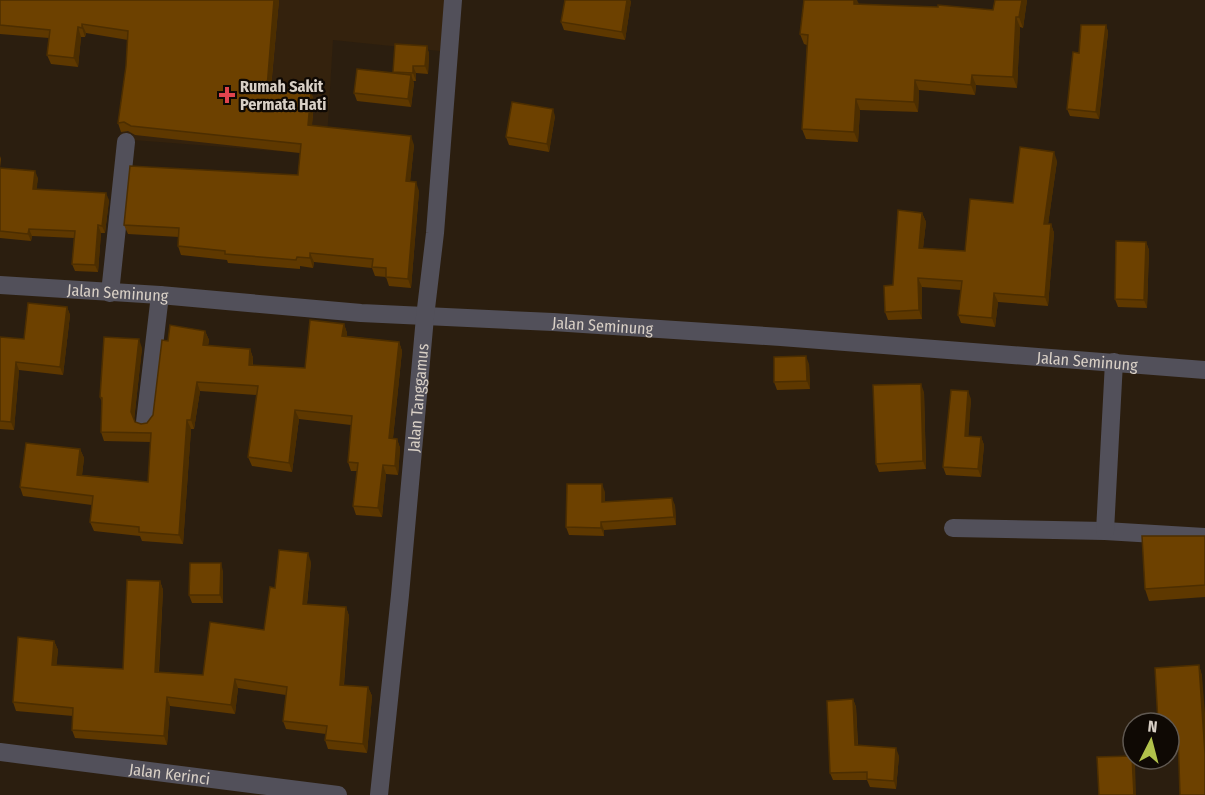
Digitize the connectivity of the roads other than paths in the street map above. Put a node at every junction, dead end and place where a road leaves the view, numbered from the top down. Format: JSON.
{"nodes":[{"id":1,"x":453,"y":0,"type":"edge"},
{"id":2,"x":126,"y":142,"type":"dead end"},
{"id":3,"x":0,"y":285,"type":"edge"},
{"id":4,"x":110,"y":293,"type":"junction"},
{"id":5,"x":160,"y":295,"type":"junction"},
{"id":6,"x":424,"y":317,"type":"junction"},
{"id":7,"x":1114,"y":362,"type":"junction"},
{"id":8,"x":1205,"y":370,"type":"edge"},
{"id":9,"x":145,"y":422,"type":"edge"},
{"id":10,"x":953,"y":528,"type":"dead end"},
{"id":11,"x":1105,"y":531,"type":"junction"},
{"id":12,"x":1205,"y":537,"type":"edge"},
{"id":13,"x":0,"y":752,"type":"edge"},
{"id":14,"x":299,"y":792,"type":"edge"},
{"id":15,"x":338,"y":795,"type":"edge"},
{"id":16,"x":379,"y":795,"type":"edge"}],
"edges":[{"from":1,"to":6,"type":"street","name":"Jalan Tanggamus"},
{"from":2,"to":4,"type":"street"},
{"from":3,"to":4,"type":"street","name":"Jalan Seminung"},
{"from":4,"to":5,"type":"street","name":"Jalan Seminung"},
{"from":5,"to":6,"type":"street","name":"Jalan Seminung"},
{"from":5,"to":9,"type":"street"},
{"from":6,"to":7,"type":"street","name":"Jalan Seminung"},
{"from":6,"to":16,"type":"street","name":"Jalan Tanggamus"},
{"from":7,"to":8,"type":"street","name":"Jalan Seminung"},
{"from":7,"to":11,"type":"street"},
{"from":10,"to":11,"type":"street"},
{"from":11,"to":12,"type":"street"},
{"from":13,"to":14,"type":"street","name":"Jalan Kerinci"},
{"from":14,"to":15,"type":"street","name":"Jalan Kerinci"}]}
